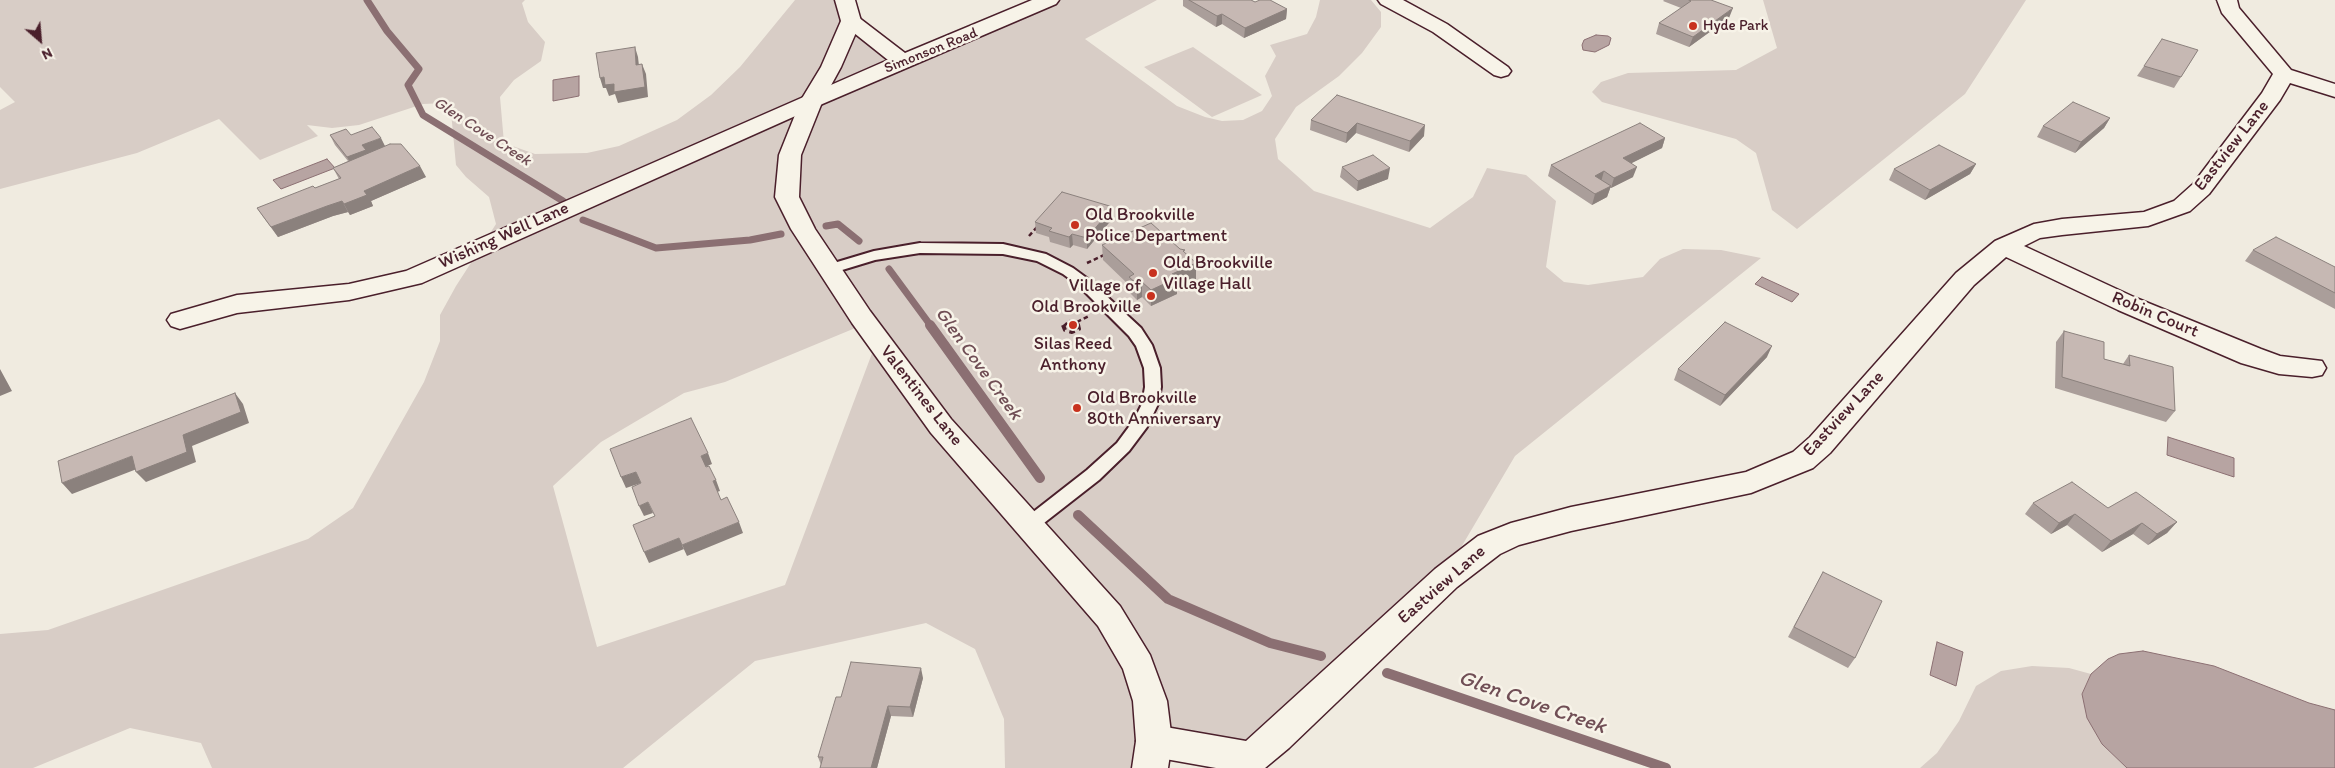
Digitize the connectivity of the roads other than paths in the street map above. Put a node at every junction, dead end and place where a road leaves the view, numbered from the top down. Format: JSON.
{"nodes":[{"id":1,"x":1049,"y":0,"type":"edge"},
{"id":2,"x":1388,"y":0,"type":"edge"},
{"id":3,"x":2227,"y":0,"type":"edge"},
{"id":4,"x":848,"y":11,"type":"edge"},
{"id":5,"x":903,"y":62,"type":"junction"},
{"id":6,"x":1501,"y":71,"type":"dead end"},
{"id":7,"x":2284,"y":74,"type":"junction"},
{"id":8,"x":2335,"y":91,"type":"edge"},
{"id":9,"x":812,"y":100,"type":"junction"},
{"id":10,"x":2004,"y":246,"type":"junction"},
{"id":11,"x":829,"y":269,"type":"junction"},
{"id":12,"x":180,"y":320,"type":"dead end"},
{"id":13,"x":2312,"y":368,"type":"dead end"},
{"id":14,"x":1029,"y":525,"type":"junction"},
{"id":15,"x":1152,"y":754,"type":"edge"},
{"id":16,"x":1244,"y":763,"type":"edge"}],
"edges":[{"from":1,"to":5,"type":"street","name":"Simonson Road"},
{"from":2,"to":6,"type":"street"},
{"from":3,"to":7,"type":"street"},
{"from":4,"to":5,"type":"street"},
{"from":4,"to":9,"type":"street","name":"Valentines Lane"},
{"from":5,"to":9,"type":"street","name":"Simonson Road"},
{"from":7,"to":8,"type":"street"},
{"from":7,"to":10,"type":"street","name":"Eastview Lane"},
{"from":9,"to":11,"type":"street","name":"Valentines Lane"},
{"from":9,"to":12,"type":"street","name":"Wishing Well Lane"},
{"from":10,"to":13,"type":"street","name":"Robin Court"},
{"from":10,"to":16,"type":"street","name":"Eastview Lane"},
{"from":11,"to":14,"type":"street","name":"Valentines Lane"},
{"from":11,"to":14,"type":"lane"},
{"from":14,"to":15,"type":"street","name":"Valentines Lane"},
{"from":15,"to":16,"type":"street","name":"Eastview Lane"}]}
